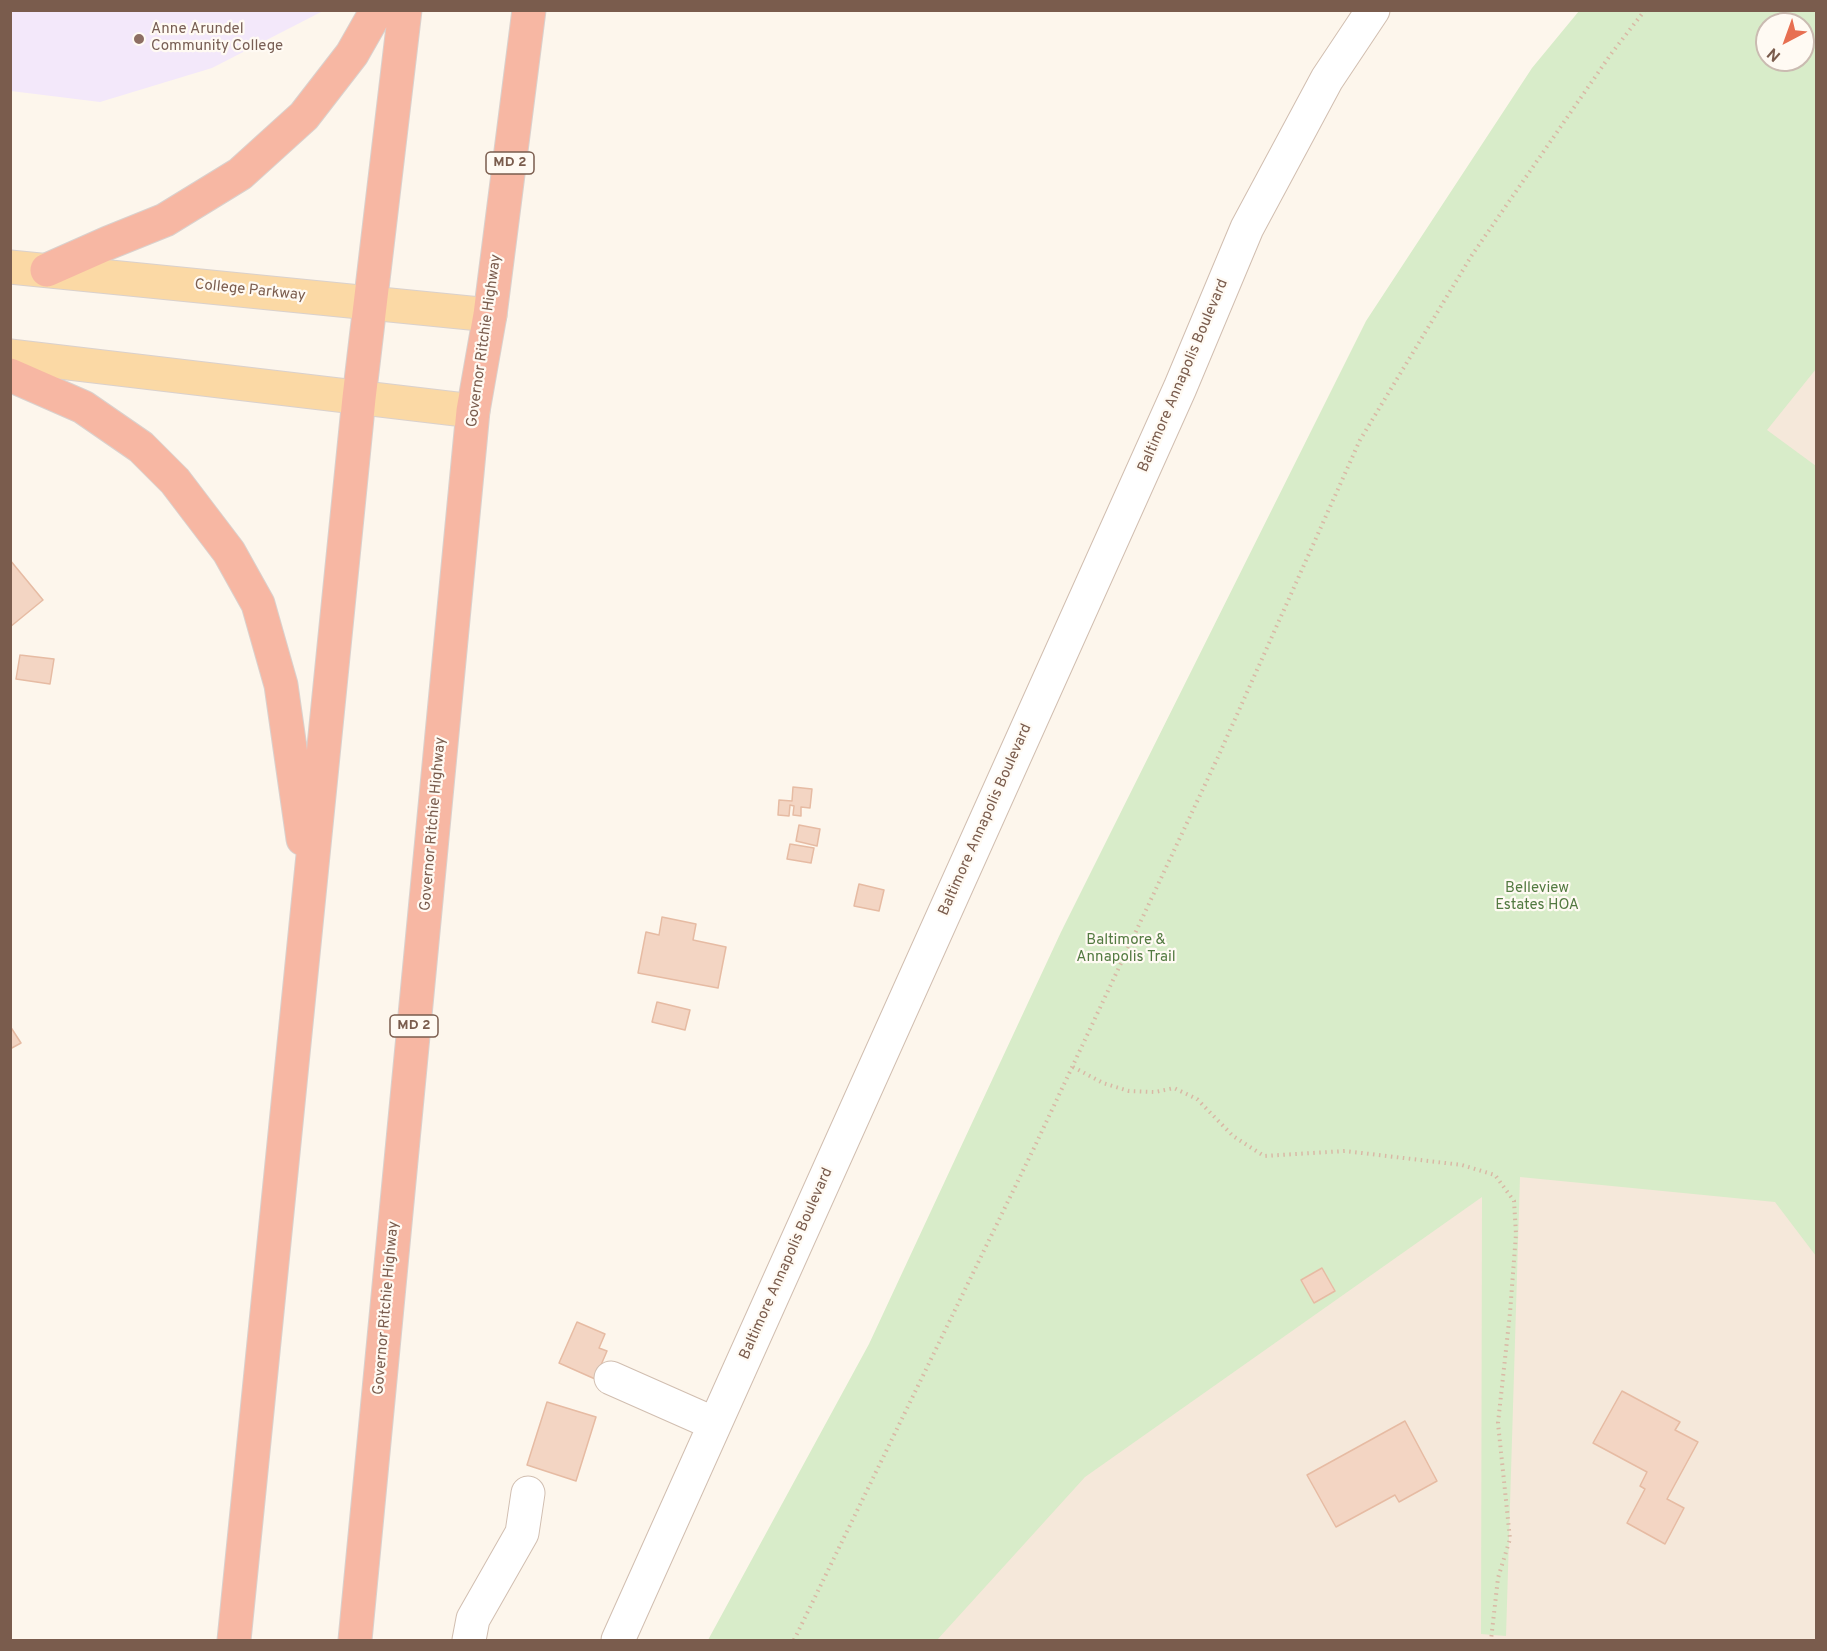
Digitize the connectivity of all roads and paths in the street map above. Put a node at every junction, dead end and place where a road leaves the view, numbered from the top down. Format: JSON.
{"nodes":[{"id":1,"x":376,"y":10,"type":"edge"},
{"id":2,"x":405,"y":10,"type":"edge"},
{"id":3,"x":529,"y":10,"type":"edge"},
{"id":4,"x":1373,"y":10,"type":"edge"},
{"id":5,"x":1645,"y":10,"type":"edge"},
{"id":6,"x":10,"y":267,"type":"edge"},
{"id":7,"x":47,"y":270,"type":"junction"},
{"id":8,"x":369,"y":304,"type":"junction"},
{"id":9,"x":490,"y":315,"type":"junction"},
{"id":10,"x":10,"y":356,"type":"edge"},
{"id":11,"x":10,"y":375,"type":"edge"},
{"id":12,"x":359,"y":398,"type":"junction"},
{"id":13,"x":473,"y":411,"type":"junction"},
{"id":14,"x":310,"y":891,"type":"junction"},
{"id":15,"x":1073,"y":1066,"type":"junction"},
{"id":16,"x":611,"y":1378,"type":"dead end"},
{"id":17,"x":715,"y":1424,"type":"junction"},
{"id":18,"x":528,"y":1493,"type":"dead end"},
{"id":19,"x":234,"y":1641,"type":"edge"},
{"id":20,"x":355,"y":1641,"type":"edge"},
{"id":21,"x":469,"y":1641,"type":"edge"},
{"id":22,"x":618,"y":1641,"type":"edge"},
{"id":23,"x":794,"y":1641,"type":"edge"},
{"id":24,"x":1491,"y":1641,"type":"edge"}],
"edges":[{"from":1,"to":7,"type":"highway"},
{"from":2,"to":8,"type":"highway"},
{"from":3,"to":9,"type":"highway","name":"Governor Ritchie Highway","number":"MD 2"},
{"from":4,"to":17,"type":"street","name":"Baltimore Annapolis Boulevard"},
{"from":5,"to":15,"type":"path"},
{"from":6,"to":7,"type":"main road","name":"College Parkway"},
{"from":7,"to":8,"type":"main road","name":"College Parkway"},
{"from":8,"to":9,"type":"main road","name":"College Parkway"},
{"from":8,"to":12,"type":"highway"},
{"from":9,"to":13,"type":"highway","name":"Governor Ritchie Highway","number":"MD 2"},
{"from":10,"to":12,"type":"main road"},
{"from":11,"to":14,"type":"highway"},
{"from":12,"to":13,"type":"main road"},
{"from":12,"to":14,"type":"highway"},
{"from":13,"to":20,"type":"highway","name":"Governor Ritchie Highway","number":"MD 2"},
{"from":14,"to":19,"type":"highway"},
{"from":15,"to":23,"type":"path"},
{"from":15,"to":24,"type":"path"},
{"from":16,"to":17,"type":"street"},
{"from":17,"to":22,"type":"street","name":"Baltimore Annapolis Boulevard"},
{"from":18,"to":21,"type":"street"}]}
